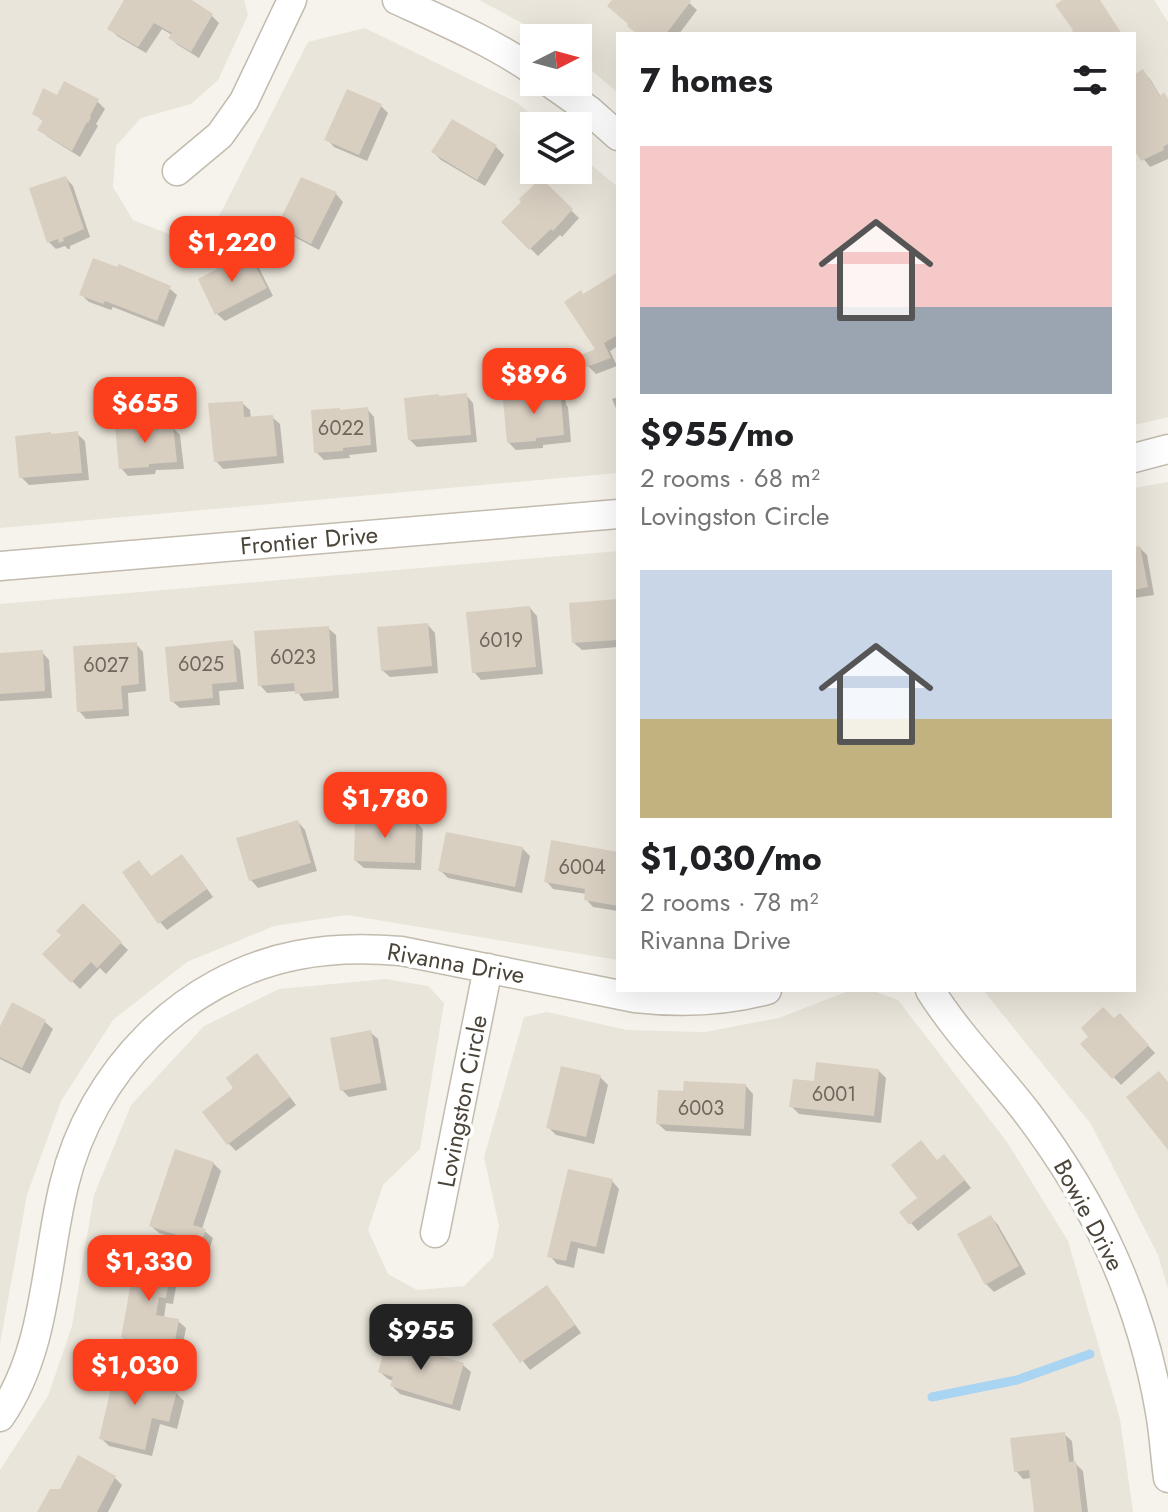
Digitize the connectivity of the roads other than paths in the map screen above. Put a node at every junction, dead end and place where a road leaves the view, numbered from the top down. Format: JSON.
{"nodes":[{"id":1,"x":292,"y":0,"type":"edge"},
{"id":2,"x":397,"y":0,"type":"edge"},
{"id":3,"x":520,"y":62,"type":"edge"},
{"id":4,"x":569,"y":96,"type":"edge"},
{"id":5,"x":616,"y":134,"type":"edge"},
{"id":6,"x":177,"y":171,"type":"dead end"},
{"id":7,"x":1168,"y":449,"type":"edge"},
{"id":8,"x":1136,"y":457,"type":"edge"},
{"id":9,"x":616,"y":514,"type":"edge"},
{"id":10,"x":0,"y":566,"type":"edge"},
{"id":11,"x":488,"y":968,"type":"junction"},
{"id":12,"x":761,"y":992,"type":"edge"},
{"id":13,"x":931,"y":992,"type":"edge"},
{"id":14,"x":435,"y":1233,"type":"dead end"},
{"id":15,"x":0,"y":1417,"type":"edge"},
{"id":16,"x":1168,"y":1478,"type":"edge"}],
"edges":[{"from":1,"to":6,"type":"street"},
{"from":2,"to":3,"type":"street"},
{"from":4,"to":5,"type":"street"},
{"from":7,"to":8,"type":"street"},
{"from":9,"to":10,"type":"street","name":"Frontier Drive"},
{"from":11,"to":12,"type":"street","name":"Rivanna Drive"},
{"from":11,"to":14,"type":"street","name":"Lovingston Circle"},
{"from":11,"to":15,"type":"street","name":"Rivanna Drive"},
{"from":13,"to":16,"type":"street","name":"Bowie Drive"}]}
